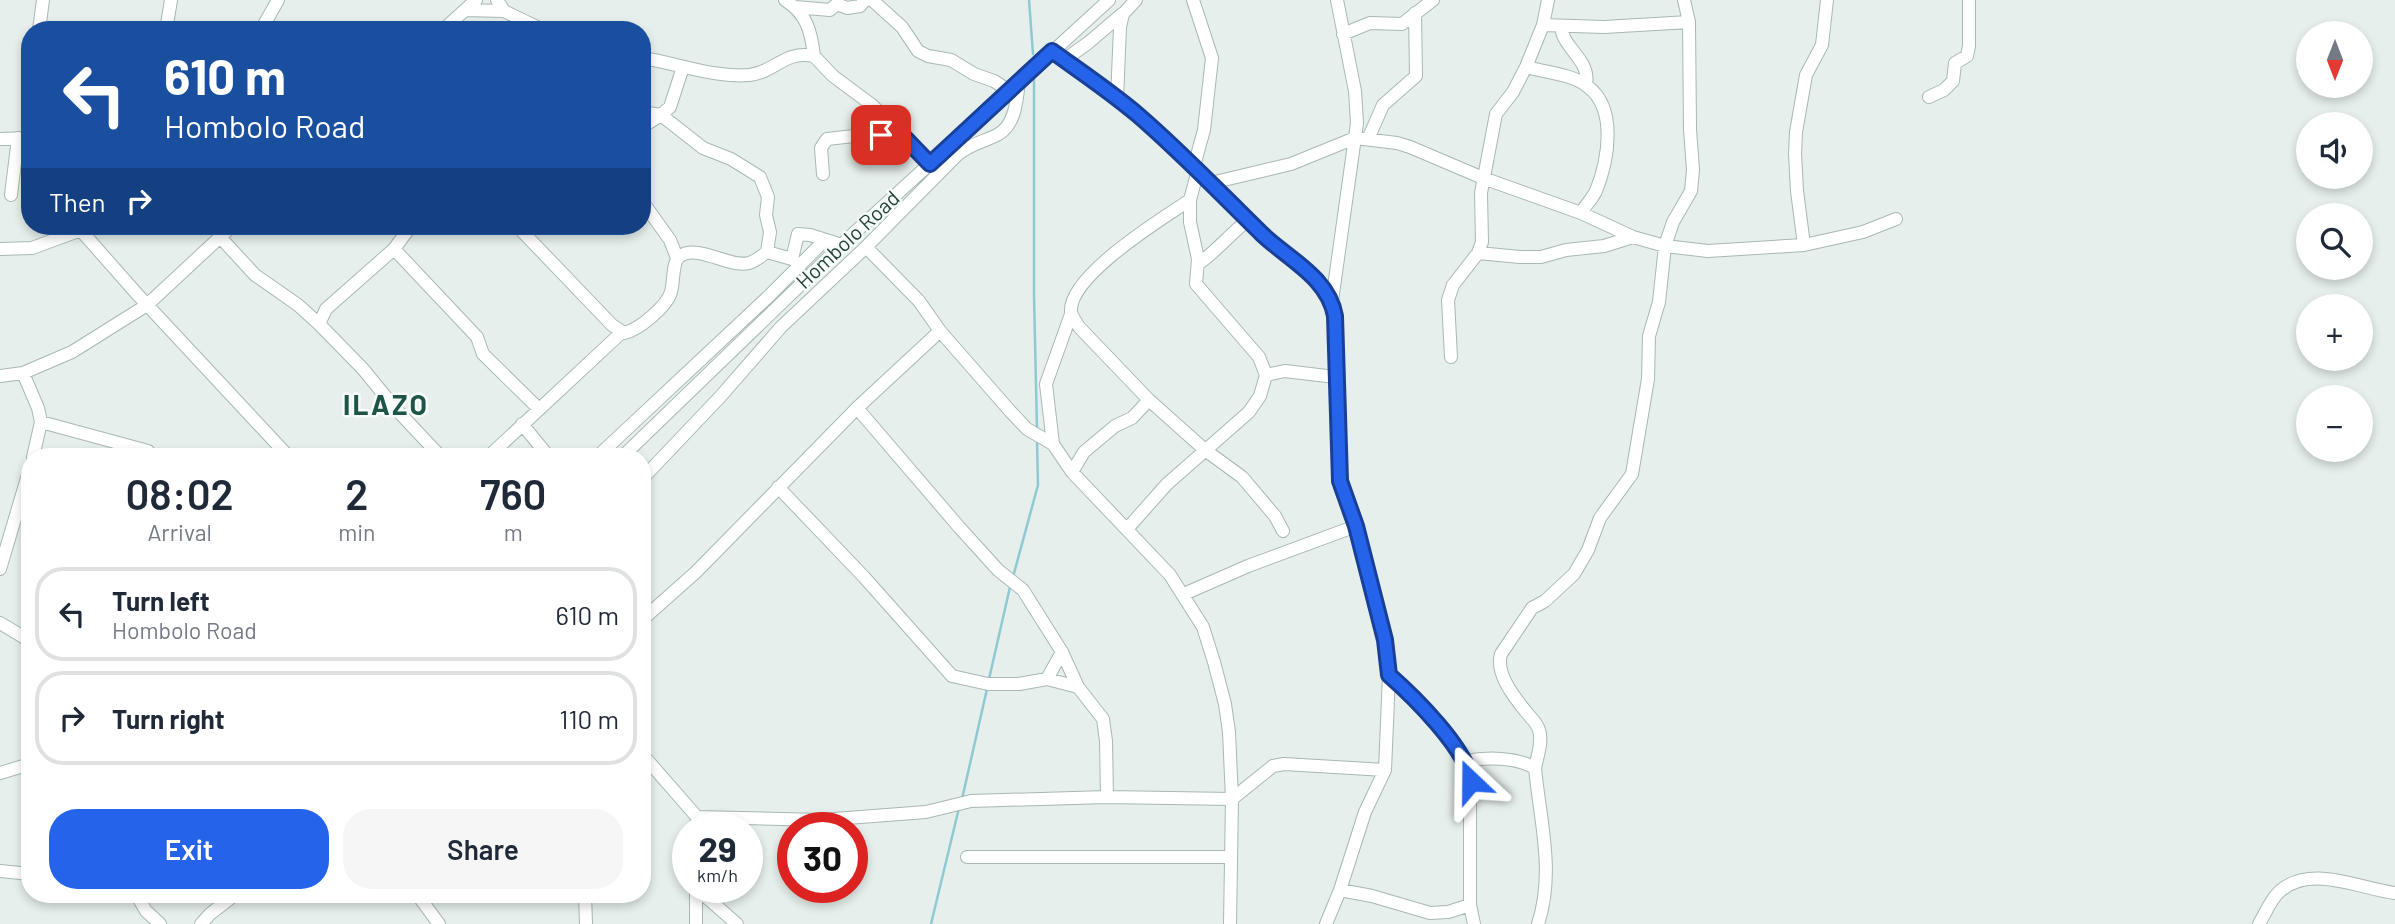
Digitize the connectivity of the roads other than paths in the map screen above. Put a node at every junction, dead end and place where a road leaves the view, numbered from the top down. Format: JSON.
{"nodes":[{"id":1,"x":43,"y":0,"type":"edge"},
{"id":2,"x":171,"y":0,"type":"edge"},
{"id":3,"x":278,"y":0,"type":"edge"},
{"id":4,"x":476,"y":0,"type":"edge"},
{"id":5,"x":865,"y":0,"type":"edge"},
{"id":6,"x":872,"y":0,"type":"edge"},
{"id":7,"x":1109,"y":0,"type":"edge"},
{"id":8,"x":1136,"y":0,"type":"edge"},
{"id":9,"x":1193,"y":0,"type":"edge"},
{"id":10,"x":1337,"y":0,"type":"edge"},
{"id":11,"x":1433,"y":0,"type":"edge"},
{"id":12,"x":1548,"y":0,"type":"edge"},
{"id":13,"x":1684,"y":0,"type":"edge"},
{"id":14,"x":1827,"y":0,"type":"edge"},
{"id":15,"x":1969,"y":0,"type":"edge"},
{"id":16,"x":790,"y":3,"type":"edge"},
{"id":17,"x":500,"y":5,"type":"edge"},
{"id":18,"x":465,"y":10,"type":"junction"},
{"id":19,"x":1415,"y":13,"type":"junction"},
{"id":20,"x":1123,"y":14,"type":"junction"},
{"id":21,"x":40,"y":21,"type":"edge"},
{"id":22,"x":168,"y":21,"type":"edge"},
{"id":23,"x":266,"y":21,"type":"edge"},
{"id":24,"x":453,"y":21,"type":"edge"},
{"id":25,"x":528,"y":21,"type":"edge"},
{"id":26,"x":1689,"y":22,"type":"junction"},
{"id":27,"x":1543,"y":25,"type":"junction"},
{"id":28,"x":1561,"y":26,"type":"junction"},
{"id":29,"x":1343,"y":34,"type":"junction"},
{"id":30,"x":1052,"y":51,"type":"junction"},
{"id":31,"x":814,"y":56,"type":"junction"},
{"id":32,"x":651,"y":60,"type":"edge"},
{"id":33,"x":1063,"y":60,"type":"junction"},
{"id":34,"x":683,"y":66,"type":"junction"},
{"id":35,"x":1526,"y":67,"type":"junction"},
{"id":36,"x":1019,"y":80,"type":"junction"},
{"id":37,"x":1586,"y":84,"type":"junction"},
{"id":38,"x":1008,"y":90,"type":"junction"},
{"id":39,"x":1929,"y":97,"type":"dead end"},
{"id":40,"x":1117,"y":99,"type":"junction"},
{"id":41,"x":651,"y":114,"type":"edge"},
{"id":42,"x":661,"y":115,"type":"junction"},
{"id":43,"x":651,"y":121,"type":"edge"},
{"id":44,"x":902,"y":135,"type":"junction"},
{"id":45,"x":21,"y":138,"type":"edge"},
{"id":46,"x":0,"y":139,"type":"edge"},
{"id":47,"x":1362,"y":139,"type":"junction"},
{"id":48,"x":21,"y":148,"type":"edge"},
{"id":49,"x":930,"y":164,"type":"junction"},
{"id":50,"x":1196,"y":168,"type":"junction"},
{"id":51,"x":823,"y":174,"type":"dead end"},
{"id":52,"x":1483,"y":178,"type":"junction"},
{"id":53,"x":1211,"y":183,"type":"junction"},
{"id":54,"x":6,"y":191,"type":"edge"},
{"id":55,"x":1190,"y":200,"type":"junction"},
{"id":56,"x":651,"y":214,"type":"edge"},
{"id":57,"x":1581,"y":214,"type":"junction"},
{"id":58,"x":1896,"y":219,"type":"dead end"},
{"id":59,"x":1248,"y":220,"type":"junction"},
{"id":60,"x":63,"y":235,"type":"edge"},
{"id":61,"x":85,"y":235,"type":"edge"},
{"id":62,"x":404,"y":235,"type":"edge"},
{"id":63,"x":526,"y":235,"type":"edge"},
{"id":64,"x":220,"y":237,"type":"joint"},
{"id":65,"x":1633,"y":237,"type":"junction"},
{"id":66,"x":825,"y":240,"type":"junction"},
{"id":67,"x":842,"y":245,"type":"junction"},
{"id":68,"x":1804,"y":245,"type":"junction"},
{"id":69,"x":1665,"y":246,"type":"junction"},
{"id":70,"x":866,"y":247,"type":"junction"},
{"id":71,"x":0,"y":249,"type":"edge"},
{"id":72,"x":394,"y":249,"type":"junction"},
{"id":73,"x":767,"y":252,"type":"junction"},
{"id":74,"x":1478,"y":253,"type":"junction"},
{"id":75,"x":677,"y":258,"type":"junction"},
{"id":76,"x":1198,"y":264,"type":"junction"},
{"id":77,"x":1332,"y":301,"type":"junction"},
{"id":78,"x":147,"y":305,"type":"junction"},
{"id":79,"x":1071,"y":314,"type":"junction"},
{"id":80,"x":319,"y":324,"type":"junction"},
{"id":81,"x":940,"y":331,"type":"junction"},
{"id":82,"x":621,"y":333,"type":"junction"},
{"id":83,"x":1451,"y":357,"type":"dead end"},
{"id":84,"x":23,"y":373,"type":"junction"},
{"id":85,"x":1266,"y":375,"type":"junction"},
{"id":86,"x":0,"y":376,"type":"edge"},
{"id":87,"x":1335,"y":377,"type":"junction"},
{"id":88,"x":1149,"y":400,"type":"junction"},
{"id":89,"x":538,"y":408,"type":"junction"},
{"id":90,"x":857,"y":408,"type":"junction"},
{"id":91,"x":41,"y":422,"type":"junction"},
{"id":92,"x":522,"y":424,"type":"junction"},
{"id":93,"x":1048,"y":440,"type":"junction"},
{"id":94,"x":35,"y":448,"type":"edge"},
{"id":95,"x":137,"y":448,"type":"edge"},
{"id":96,"x":281,"y":448,"type":"edge"},
{"id":97,"x":433,"y":448,"type":"edge"},
{"id":98,"x":497,"y":448,"type":"edge"},
{"id":99,"x":542,"y":448,"type":"edge"},
{"id":100,"x":607,"y":448,"type":"edge"},
{"id":101,"x":631,"y":448,"type":"edge"},
{"id":102,"x":1205,"y":450,"type":"junction"},
{"id":103,"x":651,"y":470,"type":"edge"},
{"id":104,"x":1072,"y":472,"type":"junction"},
{"id":105,"x":778,"y":487,"type":"junction"},
{"id":106,"x":21,"y":498,"type":"edge"},
{"id":107,"x":1356,"y":526,"type":"junction"},
{"id":108,"x":1127,"y":529,"type":"junction"},
{"id":109,"x":1283,"y":531,"type":"dead end"},
{"id":110,"x":0,"y":569,"type":"edge"},
{"id":111,"x":1184,"y":594,"type":"junction"},
{"id":112,"x":651,"y":612,"type":"edge"},
{"id":113,"x":0,"y":623,"type":"edge"},
{"id":114,"x":21,"y":636,"type":"edge"},
{"id":115,"x":1062,"y":652,"type":"junction"},
{"id":116,"x":1389,"y":675,"type":"junction"},
{"id":117,"x":1047,"y":679,"type":"junction"},
{"id":118,"x":1078,"y":687,"type":"junction"},
{"id":119,"x":1465,"y":761,"type":"junction"},
{"id":120,"x":651,"y":766,"type":"edge"},
{"id":121,"x":21,"y":767,"type":"edge"},
{"id":122,"x":1535,"y":768,"type":"junction"},
{"id":123,"x":1385,"y":770,"type":"junction"},
{"id":124,"x":0,"y":773,"type":"edge"},
{"id":125,"x":1107,"y":797,"type":"junction"},
{"id":126,"x":1232,"y":799,"type":"junction"},
{"id":127,"x":687,"y":812,"type":"edge"},
{"id":128,"x":763,"y":821,"type":"edge"},
{"id":129,"x":967,"y":857,"type":"dead end"},
{"id":130,"x":1231,"y":857,"type":"junction"},
{"id":131,"x":0,"y":871,"type":"edge"},
{"id":132,"x":21,"y":873,"type":"edge"},
{"id":133,"x":1340,"y":890,"type":"junction"},
{"id":134,"x":2395,"y":893,"type":"edge"},
{"id":135,"x":141,"y":903,"type":"edge"},
{"id":136,"x":223,"y":903,"type":"edge"},
{"id":137,"x":424,"y":903,"type":"edge"},
{"id":138,"x":585,"y":903,"type":"edge"},
{"id":139,"x":696,"y":903,"type":"edge"},
{"id":140,"x":713,"y":903,"type":"edge"},
{"id":141,"x":1470,"y":905,"type":"junction"},
{"id":142,"x":160,"y":924,"type":"edge"},
{"id":143,"x":201,"y":924,"type":"edge"},
{"id":144,"x":439,"y":924,"type":"edge"},
{"id":145,"x":586,"y":924,"type":"edge"},
{"id":146,"x":696,"y":924,"type":"edge"},
{"id":147,"x":737,"y":924,"type":"edge"},
{"id":148,"x":1230,"y":924,"type":"edge"},
{"id":149,"x":1326,"y":924,"type":"edge"},
{"id":150,"x":1474,"y":924,"type":"edge"},
{"id":151,"x":1538,"y":924,"type":"edge"},
{"id":152,"x":2259,"y":924,"type":"edge"}],
"edges":[{"from":1,"to":21,"type":"street"},
{"from":2,"to":22,"type":"street"},
{"from":3,"to":23,"type":"street"},
{"from":4,"to":18,"type":"street"},
{"from":5,"to":16,"type":"street"},
{"from":6,"to":38,"type":"street"},
{"from":7,"to":30,"type":"street","name":"Hombolo Road"},
{"from":8,"to":20,"type":"street"},
{"from":9,"to":50,"type":"street"},
{"from":10,"to":29,"type":"street"},
{"from":11,"to":19,"type":"street"},
{"from":12,"to":27,"type":"street"},
{"from":13,"to":26,"type":"street"},
{"from":14,"to":68,"type":"street"},
{"from":15,"to":39,"type":"street"},
{"from":16,"to":31,"type":"street"},
{"from":17,"to":18,"type":"street"},
{"from":17,"to":25,"type":"street"},
{"from":18,"to":24,"type":"street"},
{"from":19,"to":29,"type":"street"},
{"from":19,"to":47,"type":"street"},
{"from":20,"to":33,"type":"street"},
{"from":20,"to":40,"type":"street"},
{"from":26,"to":28,"type":"street"},
{"from":26,"to":69,"type":"street"},
{"from":27,"to":28,"type":"street"},
{"from":27,"to":35,"type":"street"},
{"from":28,"to":37,"type":"street"},
{"from":29,"to":47,"type":"street"},
{"from":30,"to":33,"type":"street"},
{"from":30,"to":36,"type":"street","name":"Hombolo Road"},
{"from":31,"to":34,"type":"street"},
{"from":31,"to":44,"type":"street"},
{"from":32,"to":34,"type":"street"},
{"from":33,"to":40,"type":"street"},
{"from":34,"to":42,"type":"street"},
{"from":35,"to":37,"type":"street"},
{"from":35,"to":52,"type":"street"},
{"from":36,"to":38,"type":"street","name":"Hombolo Road"},
{"from":36,"to":70,"type":"street"},
{"from":37,"to":57,"type":"street"},
{"from":38,"to":49,"type":"street","name":"Hombolo Road"},
{"from":40,"to":50,"type":"street"},
{"from":41,"to":42,"type":"street"},
{"from":42,"to":43,"type":"street"},
{"from":42,"to":73,"type":"street"},
{"from":44,"to":49,"type":"street"},
{"from":44,"to":51,"type":"street"},
{"from":45,"to":46,"type":"street"},
{"from":47,"to":52,"type":"street"},
{"from":47,"to":53,"type":"street"},
{"from":47,"to":77,"type":"street"},
{"from":48,"to":54,"type":"street"},
{"from":49,"to":67,"type":"street","name":"Hombolo Road"},
{"from":50,"to":53,"type":"street"},
{"from":50,"to":55,"type":"street"},
{"from":52,"to":57,"type":"street"},
{"from":52,"to":74,"type":"street"},
{"from":53,"to":59,"type":"street"},
{"from":55,"to":76,"type":"street"},
{"from":55,"to":79,"type":"street"},
{"from":56,"to":75,"type":"street"},
{"from":57,"to":65,"type":"street"},
{"from":58,"to":68,"type":"street"},
{"from":59,"to":76,"type":"street"},
{"from":59,"to":77,"type":"street"},
{"from":60,"to":71,"type":"street"},
{"from":61,"to":78,"type":"street"},
{"from":62,"to":72,"type":"street"},
{"from":63,"to":82,"type":"street"},
{"from":64,"to":78,"type":"street"},
{"from":64,"to":80,"type":"street"},
{"from":65,"to":69,"type":"street"},
{"from":65,"to":74,"type":"street"},
{"from":66,"to":67,"type":"street"},
{"from":66,"to":73,"type":"street"},
{"from":66,"to":100,"type":"street"},
{"from":67,"to":101,"type":"street","name":"Hombolo Road"},
{"from":68,"to":69,"type":"street"},
{"from":69,"to":122,"type":"street"},
{"from":70,"to":81,"type":"street"},
{"from":70,"to":103,"type":"street"},
{"from":72,"to":80,"type":"street"},
{"from":72,"to":89,"type":"street"},
{"from":73,"to":75,"type":"street"},
{"from":74,"to":83,"type":"street"},
{"from":75,"to":82,"type":"street"},
{"from":76,"to":85,"type":"street"},
{"from":77,"to":87,"type":"street"},
{"from":78,"to":84,"type":"street"},
{"from":78,"to":96,"type":"street"},
{"from":79,"to":88,"type":"street"},
{"from":79,"to":93,"type":"street"},
{"from":80,"to":97,"type":"street"},
{"from":81,"to":90,"type":"street"},
{"from":81,"to":93,"type":"street"},
{"from":82,"to":89,"type":"street"},
{"from":84,"to":86,"type":"street"},
{"from":84,"to":91,"type":"street"},
{"from":85,"to":87,"type":"street"},
{"from":85,"to":102,"type":"street"},
{"from":87,"to":107,"type":"street"},
{"from":88,"to":102,"type":"street"},
{"from":88,"to":104,"type":"street"},
{"from":89,"to":92,"type":"street"},
{"from":90,"to":105,"type":"street"},
{"from":90,"to":115,"type":"street"},
{"from":91,"to":94,"type":"street"},
{"from":91,"to":95,"type":"street"},
{"from":92,"to":98,"type":"street"},
{"from":92,"to":99,"type":"street"},
{"from":93,"to":104,"type":"street"},
{"from":102,"to":108,"type":"street"},
{"from":102,"to":109,"type":"street"},
{"from":104,"to":108,"type":"street"},
{"from":105,"to":112,"type":"street"},
{"from":105,"to":117,"type":"street"},
{"from":106,"to":110,"type":"street"},
{"from":107,"to":111,"type":"street"},
{"from":107,"to":116,"type":"street"},
{"from":108,"to":111,"type":"street"},
{"from":111,"to":126,"type":"street"},
{"from":113,"to":114,"type":"street"},
{"from":115,"to":117,"type":"street"},
{"from":115,"to":118,"type":"street"},
{"from":116,"to":119,"type":"street"},
{"from":116,"to":123,"type":"street"},
{"from":117,"to":118,"type":"street"},
{"from":118,"to":125,"type":"street"},
{"from":119,"to":122,"type":"street"},
{"from":119,"to":141,"type":"street"},
{"from":120,"to":127,"type":"street"},
{"from":121,"to":124,"type":"street"},
{"from":122,"to":151,"type":"street"},
{"from":123,"to":126,"type":"street"},
{"from":123,"to":133,"type":"street"},
{"from":125,"to":126,"type":"street"},
{"from":125,"to":128,"type":"street"},
{"from":126,"to":130,"type":"street"},
{"from":129,"to":130,"type":"street"},
{"from":130,"to":148,"type":"street"},
{"from":131,"to":132,"type":"street"},
{"from":133,"to":141,"type":"street"},
{"from":133,"to":149,"type":"street"},
{"from":134,"to":152,"type":"street"},
{"from":135,"to":142,"type":"street"},
{"from":136,"to":143,"type":"street"},
{"from":137,"to":144,"type":"street"},
{"from":138,"to":145,"type":"street"},
{"from":139,"to":146,"type":"street"},
{"from":140,"to":147,"type":"street"},
{"from":141,"to":150,"type":"street"}]}
